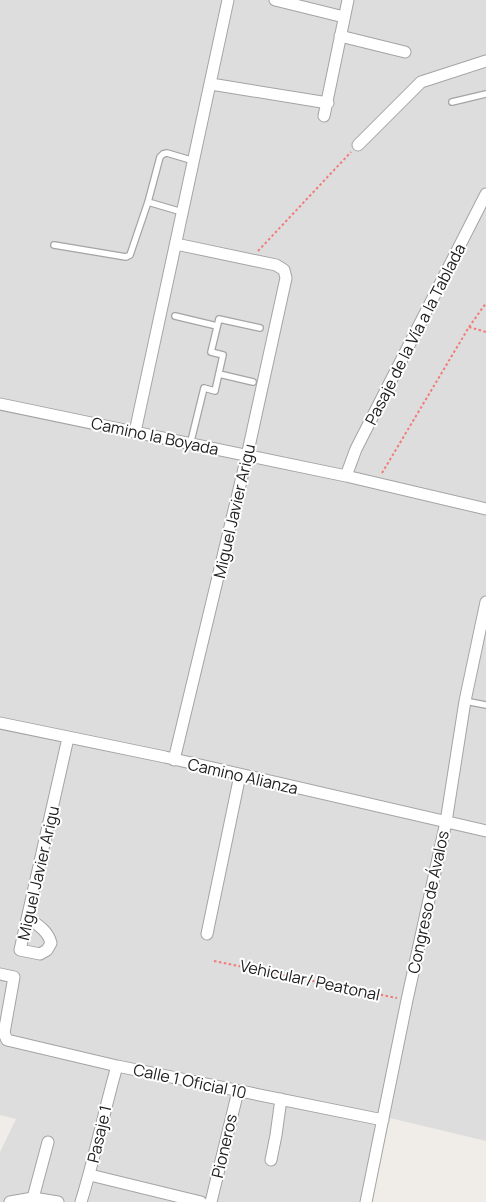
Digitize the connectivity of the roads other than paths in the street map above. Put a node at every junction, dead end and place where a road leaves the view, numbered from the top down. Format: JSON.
{"nodes":[{"id":1,"x":228,"y":0,"type":"edge"},
{"id":2,"x":275,"y":0,"type":"edge"},
{"id":3,"x":348,"y":0,"type":"edge"},
{"id":4,"x":344,"y":17,"type":"junction"},
{"id":5,"x":340,"y":36,"type":"junction"},
{"id":6,"x":405,"y":52,"type":"dead end"},
{"id":7,"x":486,"y":61,"type":"edge"},
{"id":8,"x":210,"y":84,"type":"junction"},
{"id":9,"x":486,"y":94,"type":"edge"},
{"id":10,"x":452,"y":102,"type":"dead end"},
{"id":11,"x":328,"y":103,"type":"junction"},
{"id":12,"x":324,"y":116,"type":"dead end"},
{"id":13,"x":358,"y":145,"type":"road end"},
{"id":14,"x":194,"y":161,"type":"junction"},
{"id":15,"x":486,"y":194,"type":"edge"},
{"id":16,"x":148,"y":202,"type":"junction"},
{"id":17,"x":182,"y":212,"type":"junction"},
{"id":18,"x":176,"y":244,"type":"junction"},
{"id":19,"x":54,"y":245,"type":"dead end"},
{"id":20,"x":175,"y":316,"type":"dead end"},
{"id":21,"x":217,"y":326,"type":"junction"},
{"id":22,"x":260,"y":328,"type":"dead end"},
{"id":23,"x":219,"y":374,"type":"junction"},
{"id":24,"x":253,"y":382,"type":"dead end"},
{"id":25,"x":0,"y":404,"type":"edge"},
{"id":26,"x":135,"y":432,"type":"junction"},
{"id":27,"x":190,"y":444,"type":"junction"},
{"id":28,"x":247,"y":456,"type":"junction"},
{"id":29,"x":346,"y":476,"type":"junction"},
{"id":30,"x":486,"y":508,"type":"edge"},
{"id":31,"x":486,"y":602,"type":"edge"},
{"id":32,"x":465,"y":701,"type":"junction"},
{"id":33,"x":486,"y":705,"type":"edge"},
{"id":34,"x":0,"y":723,"type":"edge"},
{"id":35,"x":68,"y":738,"type":"junction"},
{"id":36,"x":174,"y":760,"type":"junction"},
{"id":37,"x":240,"y":775,"type":"junction"},
{"id":38,"x":446,"y":822,"type":"junction"},
{"id":39,"x":486,"y":831,"type":"edge"},
{"id":40,"x":28,"y":918,"type":"junction"},
{"id":41,"x":207,"y":934,"type":"dead end"},
{"id":42,"x":0,"y":974,"type":"edge"},
{"id":43,"x":117,"y":1066,"type":"junction"},
{"id":44,"x":238,"y":1091,"type":"junction"},
{"id":45,"x":281,"y":1100,"type":"junction"},
{"id":46,"x":383,"y":1120,"type":"junction"},
{"id":47,"x":48,"y":1142,"type":"dead end"},
{"id":48,"x":271,"y":1160,"type":"dead end"},
{"id":49,"x":90,"y":1175,"type":"junction"},
{"id":50,"x":33,"y":1198,"type":"junction"},
{"id":51,"x":10,"y":1202,"type":"edge"},
{"id":52,"x":58,"y":1202,"type":"edge"},
{"id":53,"x":81,"y":1202,"type":"edge"},
{"id":54,"x":201,"y":1202,"type":"edge"},
{"id":55,"x":211,"y":1202,"type":"edge"},
{"id":56,"x":366,"y":1202,"type":"edge"}],
"edges":[{"from":1,"to":8,"type":"street"},
{"from":2,"to":4,"type":"street"},
{"from":3,"to":4,"type":"street"},
{"from":4,"to":5,"type":"street"},
{"from":5,"to":6,"type":"street"},
{"from":5,"to":11,"type":"street"},
{"from":7,"to":13,"type":"street"},
{"from":8,"to":11,"type":"street"},
{"from":8,"to":14,"type":"street"},
{"from":9,"to":10,"type":"lane"},
{"from":11,"to":12,"type":"street"},
{"from":14,"to":16,"type":"lane"},
{"from":14,"to":17,"type":"street"},
{"from":15,"to":29,"type":"street","name":"Pasaje de la Vía a la Tablada"},
{"from":16,"to":17,"type":"lane"},
{"from":16,"to":19,"type":"lane"},
{"from":17,"to":18,"type":"street"},
{"from":18,"to":26,"type":"street"},
{"from":18,"to":28,"type":"street","name":"Miguel Javier Arigu"},
{"from":20,"to":21,"type":"lane"},
{"from":21,"to":22,"type":"lane"},
{"from":21,"to":23,"type":"lane"},
{"from":23,"to":24,"type":"lane"},
{"from":23,"to":27,"type":"lane"},
{"from":25,"to":26,"type":"street","name":"Camino la Boyada"},
{"from":26,"to":27,"type":"street","name":"Camino la Boyada"},
{"from":27,"to":28,"type":"street","name":"Camino la Boyada"},
{"from":28,"to":29,"type":"street","name":"Camino la Boyada"},
{"from":28,"to":36,"type":"street","name":"Miguel Javier Arigu"},
{"from":29,"to":30,"type":"street","name":"Camino la Boyada"},
{"from":31,"to":32,"type":"street","name":"Congreso de Ávalos"},
{"from":32,"to":33,"type":"lane"},
{"from":32,"to":38,"type":"street","name":"Congreso de Ávalos"},
{"from":34,"to":35,"type":"street","name":"Camino Alianza"},
{"from":35,"to":36,"type":"street","name":"Camino Alianza"},
{"from":35,"to":40,"type":"street","name":"Miguel Javier Arigu"},
{"from":36,"to":37,"type":"street","name":"Camino Alianza"},
{"from":37,"to":38,"type":"street","name":"Camino Alianza"},
{"from":37,"to":41,"type":"street"},
{"from":38,"to":39,"type":"street","name":"Camino Alianza"},
{"from":38,"to":46,"type":"street","name":"Congreso de Ávalos"},
{"from":40,"to":40,"type":"street","name":"Miguel Javier Arigu"},
{"from":42,"to":43,"type":"street","name":"Calle 1 Oficial 10"},
{"from":43,"to":44,"type":"street","name":"Calle 1 Oficial 10"},
{"from":43,"to":49,"type":"street","name":"Pasaje 1"},
{"from":44,"to":45,"type":"street","name":"Calle 1 Oficial 10"},
{"from":44,"to":55,"type":"street","name":"Pioneros"},
{"from":45,"to":46,"type":"street","name":"Calle 1 Oficial 10"},
{"from":45,"to":48,"type":"street"},
{"from":46,"to":56,"type":"street","name":"Congreso de Ávalos"},
{"from":47,"to":50,"type":"street"},
{"from":49,"to":53,"type":"street","name":"Pasaje 1"},
{"from":49,"to":54,"type":"street"},
{"from":50,"to":51,"type":"street"},
{"from":50,"to":52,"type":"street"}]}
